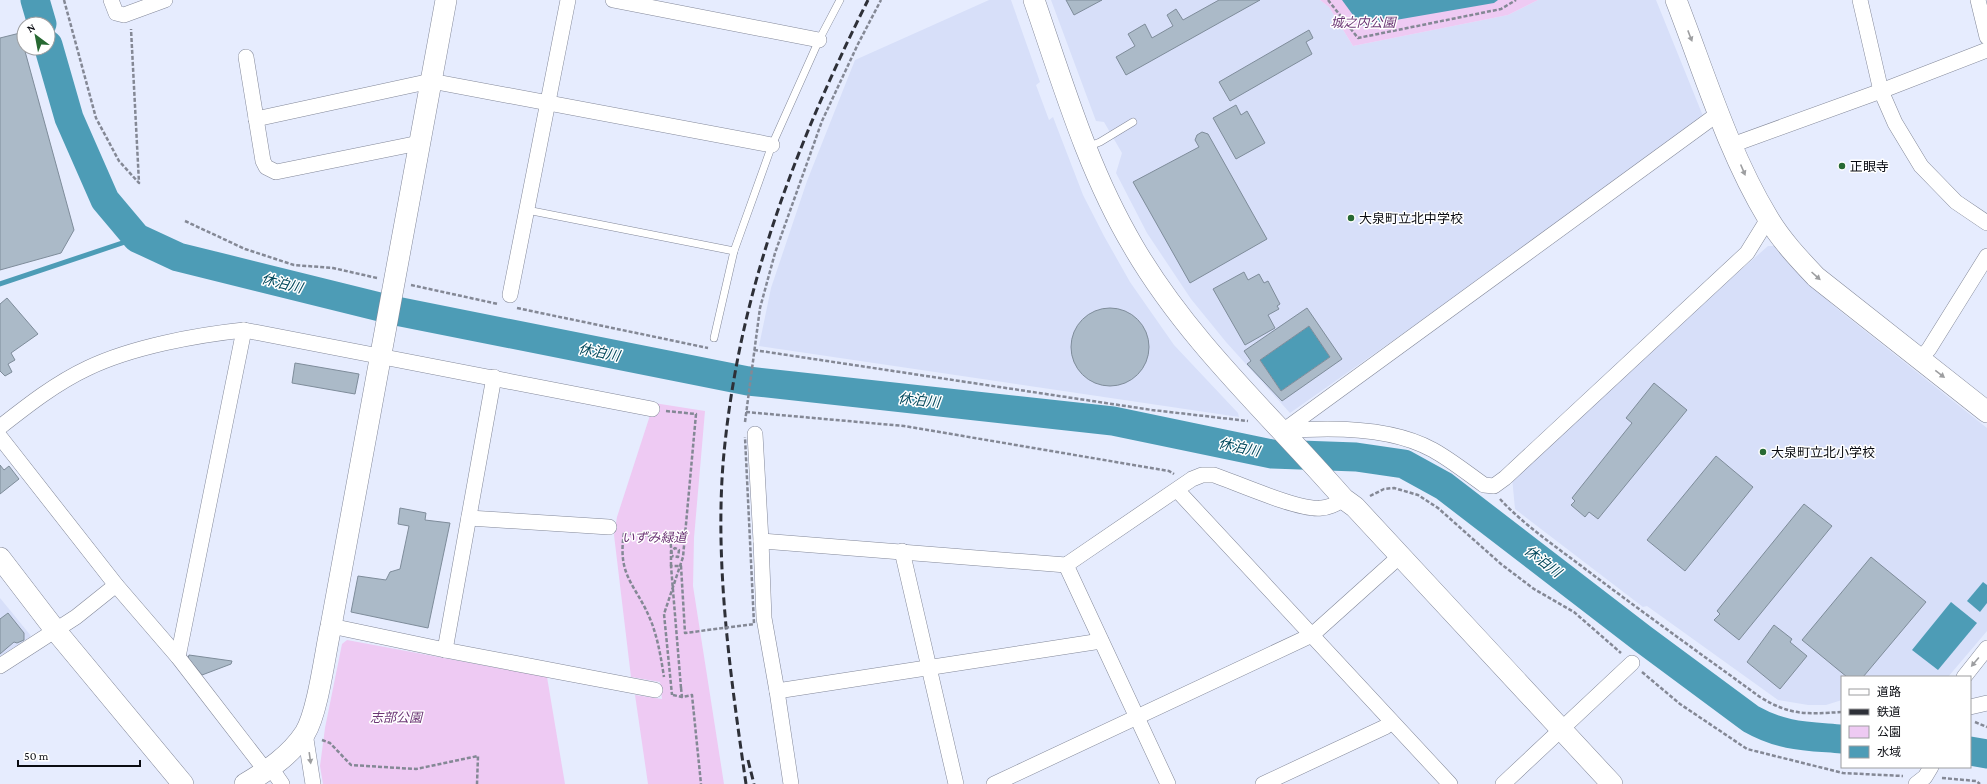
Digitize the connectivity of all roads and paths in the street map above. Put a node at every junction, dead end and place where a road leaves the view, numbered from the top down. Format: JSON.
{"nodes":[{"id":1,"x":64,"y":0,"type":"edge"},
{"id":2,"x":111,"y":0,"type":"edge"},
{"id":3,"x":165,"y":0,"type":"edge"},
{"id":4,"x":446,"y":0,"type":"edge"},
{"id":5,"x":568,"y":0,"type":"edge"},
{"id":6,"x":613,"y":0,"type":"edge"},
{"id":7,"x":840,"y":0,"type":"edge"},
{"id":8,"x":881,"y":0,"type":"edge"},
{"id":9,"x":1034,"y":0,"type":"edge"},
{"id":10,"x":1328,"y":0,"type":"edge"},
{"id":11,"x":1516,"y":0,"type":"edge"},
{"id":12,"x":1676,"y":0,"type":"edge"},
{"id":13,"x":1860,"y":0,"type":"edge"},
{"id":14,"x":1978,"y":0,"type":"edge"},
{"id":15,"x":131,"y":24,"type":"dead end"},
{"id":16,"x":1987,"y":37,"type":"edge"},
{"id":17,"x":819,"y":40,"type":"junction"},
{"id":18,"x":1987,"y":50,"type":"edge"},
{"id":19,"x":246,"y":57,"type":"dead end"},
{"id":20,"x":431,"y":81,"type":"junction"},
{"id":21,"x":1881,"y":91,"type":"junction"},
{"id":22,"x":548,"y":103,"type":"junction"},
{"id":23,"x":1719,"y":113,"type":"junction"},
{"id":24,"x":256,"y":119,"type":"junction"},
{"id":25,"x":1133,"y":122,"type":"dead end"},
{"id":26,"x":419,"y":143,"type":"junction"},
{"id":27,"x":772,"y":145,"type":"junction"},
{"id":28,"x":1732,"y":145,"type":"junction"},
{"id":29,"x":1086,"y":147,"type":"junction"},
{"id":30,"x":527,"y":210,"type":"junction"},
{"id":31,"x":1768,"y":219,"type":"junction"},
{"id":32,"x":185,"y":221,"type":"dead end"},
{"id":33,"x":1987,"y":223,"type":"edge"},
{"id":34,"x":734,"y":251,"type":"junction"},
{"id":35,"x":1987,"y":256,"type":"edge"},
{"id":36,"x":393,"y":285,"type":"junction"},
{"id":37,"x":508,"y":300,"type":"junction"},
{"id":38,"x":244,"y":330,"type":"junction"},
{"id":39,"x":714,"y":338,"type":"dead end"},
{"id":40,"x":712,"y":349,"type":"dead end"},
{"id":41,"x":754,"y":350,"type":"junction"},
{"id":42,"x":380,"y":356,"type":"junction"},
{"id":43,"x":1920,"y":359,"type":"junction"},
{"id":44,"x":494,"y":377,"type":"junction"},
{"id":45,"x":746,"y":408,"type":"dead end"},
{"id":46,"x":652,"y":409,"type":"joint"},
{"id":47,"x":746,"y":412,"type":"dead end"},
{"id":48,"x":1987,"y":412,"type":"edge"},
{"id":49,"x":1252,"y":421,"type":"dead end"},
{"id":50,"x":0,"y":427,"type":"edge"},
{"id":51,"x":750,"y":435,"type":"joint"},
{"id":52,"x":0,"y":437,"type":"edge"},
{"id":53,"x":1288,"y":438,"type":"junction"},
{"id":54,"x":1182,"y":486,"type":"junction"},
{"id":55,"x":1499,"y":497,"type":"dead end"},
{"id":56,"x":1344,"y":499,"type":"junction"},
{"id":57,"x":469,"y":518,"type":"junction"},
{"id":58,"x":609,"y":526,"type":"joint"},
{"id":59,"x":624,"y":533,"type":"junction"},
{"id":60,"x":670,"y":538,"type":"junction"},
{"id":61,"x":685,"y":540,"type":"junction"},
{"id":62,"x":761,"y":541,"type":"junction"},
{"id":63,"x":902,"y":551,"type":"junction"},
{"id":64,"x":1400,"y":556,"type":"junction"},
{"id":65,"x":0,"y":558,"type":"edge"},
{"id":66,"x":1066,"y":565,"type":"junction"},
{"id":67,"x":671,"y":566,"type":"junction"},
{"id":68,"x":116,"y":584,"type":"junction"},
{"id":69,"x":331,"y":626,"type":"junction"},
{"id":70,"x":56,"y":631,"type":"junction"},
{"id":71,"x":1312,"y":636,"type":"junction"},
{"id":72,"x":1101,"y":641,"type":"junction"},
{"id":73,"x":1987,"y":648,"type":"edge"},
{"id":74,"x":445,"y":650,"type":"junction"},
{"id":75,"x":178,"y":657,"type":"junction"},
{"id":76,"x":1632,"y":663,"type":"dead end"},
{"id":77,"x":0,"y":666,"type":"edge"},
{"id":78,"x":929,"y":667,"type":"junction"},
{"id":79,"x":1965,"y":676,"type":"edge"},
{"id":80,"x":777,"y":691,"type":"junction"},
{"id":81,"x":661,"y":692,"type":"junction"},
{"id":82,"x":672,"y":695,"type":"junction"},
{"id":83,"x":682,"y":697,"type":"junction"},
{"id":84,"x":1987,"y":703,"type":"edge"},
{"id":85,"x":1971,"y":707,"type":"edge"},
{"id":86,"x":1841,"y":712,"type":"edge"},
{"id":87,"x":1138,"y":717,"type":"junction"},
{"id":88,"x":1971,"y":720,"type":"edge"},
{"id":89,"x":1391,"y":722,"type":"junction"},
{"id":90,"x":1987,"y":727,"type":"edge"},
{"id":91,"x":1562,"y":730,"type":"junction"},
{"id":92,"x":305,"y":733,"type":"junction"},
{"id":93,"x":273,"y":774,"type":"edge"},
{"id":94,"x":1924,"y":777,"type":"edge"},
{"id":95,"x":183,"y":784,"type":"edge"},
{"id":96,"x":245,"y":784,"type":"edge"},
{"id":97,"x":313,"y":784,"type":"edge"},
{"id":98,"x":477,"y":784,"type":"edge"},
{"id":99,"x":701,"y":784,"type":"edge"},
{"id":100,"x":791,"y":784,"type":"edge"},
{"id":101,"x":956,"y":784,"type":"edge"},
{"id":102,"x":994,"y":784,"type":"edge"},
{"id":103,"x":1168,"y":784,"type":"edge"},
{"id":104,"x":1263,"y":784,"type":"edge"},
{"id":105,"x":1450,"y":784,"type":"edge"},
{"id":106,"x":1503,"y":784,"type":"edge"},
{"id":107,"x":1612,"y":784,"type":"edge"},
{"id":108,"x":1980,"y":784,"type":"edge"}],
"edges":[{"from":1,"to":15,"type":"path"},
{"from":2,"to":3,"type":"street"},
{"from":4,"to":20,"type":"street"},
{"from":5,"to":22,"type":"street"},
{"from":6,"to":17,"type":"street"},
{"from":7,"to":17,"type":"lane"},
{"from":8,"to":41,"type":"path"},
{"from":9,"to":29,"type":"street"},
{"from":10,"to":11,"type":"path"},
{"from":12,"to":23,"type":"street","one_way":true},
{"from":13,"to":21,"type":"street"},
{"from":14,"to":16,"type":"street"},
{"from":17,"to":27,"type":"lane"},
{"from":18,"to":21,"type":"street"},
{"from":19,"to":24,"type":"street"},
{"from":20,"to":22,"type":"street"},
{"from":20,"to":24,"type":"street"},
{"from":20,"to":26,"type":"street"},
{"from":21,"to":28,"type":"street"},
{"from":21,"to":33,"type":"street"},
{"from":22,"to":27,"type":"street"},
{"from":22,"to":30,"type":"street"},
{"from":23,"to":28,"type":"street"},
{"from":23,"to":53,"type":"street"},
{"from":24,"to":26,"type":"street"},
{"from":25,"to":29,"type":"lane"},
{"from":26,"to":36,"type":"street"},
{"from":27,"to":34,"type":"lane"},
{"from":28,"to":31,"type":"street","one_way":true},
{"from":29,"to":53,"type":"street"},
{"from":30,"to":34,"type":"lane"},
{"from":30,"to":37,"type":"street"},
{"from":31,"to":43,"type":"street","one_way":true},
{"from":31,"to":53,"type":"street"},
{"from":32,"to":36,"type":"path"},
{"from":34,"to":39,"type":"lane"},
{"from":35,"to":43,"type":"street"},
{"from":36,"to":37,"type":"path"},
{"from":36,"to":42,"type":"street"},
{"from":37,"to":40,"type":"path"},
{"from":38,"to":42,"type":"street"},
{"from":38,"to":50,"type":"street"},
{"from":38,"to":75,"type":"street"},
{"from":41,"to":45,"type":"path"},
{"from":41,"to":49,"type":"path"},
{"from":42,"to":44,"type":"street"},
{"from":42,"to":69,"type":"street"},
{"from":43,"to":48,"type":"street","one_way":true},
{"from":44,"to":46,"type":"street"},
{"from":44,"to":57,"type":"street"},
{"from":46,"to":61,"type":"path"},
{"from":47,"to":54,"type":"path"},
{"from":51,"to":62,"type":"street"},
{"from":51,"to":67,"type":"path","bridge":true},
{"from":52,"to":68,"type":"street"},
{"from":53,"to":56,"type":"street"},
{"from":54,"to":56,"type":"street"},
{"from":54,"to":66,"type":"street"},
{"from":54,"to":71,"type":"street"},
{"from":55,"to":86,"type":"path"},
{"from":56,"to":64,"type":"street"},
{"from":57,"to":58,"type":"street"},
{"from":57,"to":74,"type":"street"},
{"from":58,"to":59,"type":"path"},
{"from":59,"to":60,"type":"path"},
{"from":59,"to":81,"type":"path"},
{"from":60,"to":61,"type":"path"},
{"from":60,"to":67,"type":"path","bridge":true},
{"from":61,"to":82,"type":"path"},
{"from":62,"to":63,"type":"street"},
{"from":62,"to":80,"type":"street"},
{"from":63,"to":66,"type":"street"},
{"from":63,"to":78,"type":"street"},
{"from":64,"to":71,"type":"street"},
{"from":64,"to":91,"type":"street"},
{"from":65,"to":70,"type":"street"},
{"from":66,"to":72,"type":"street"},
{"from":67,"to":83,"type":"path","bridge":true},
{"from":68,"to":70,"type":"street"},
{"from":68,"to":75,"type":"street"},
{"from":69,"to":74,"type":"street"},
{"from":69,"to":92,"type":"street"},
{"from":70,"to":77,"type":"street"},
{"from":70,"to":95,"type":"street"},
{"from":71,"to":87,"type":"street"},
{"from":71,"to":89,"type":"street"},
{"from":72,"to":78,"type":"street"},
{"from":72,"to":87,"type":"street"},
{"from":73,"to":79,"type":"street","one_way":true},
{"from":74,"to":81,"type":"street"},
{"from":75,"to":93,"type":"street"},
{"from":76,"to":91,"type":"street"},
{"from":78,"to":80,"type":"street"},
{"from":78,"to":101,"type":"street"},
{"from":80,"to":100,"type":"street"},
{"from":81,"to":82,"type":"path"},
{"from":82,"to":83,"type":"path"},
{"from":83,"to":99,"type":"path"},
{"from":84,"to":85,"type":"street"},
{"from":87,"to":102,"type":"street"},
{"from":87,"to":103,"type":"street"},
{"from":88,"to":90,"type":"path"},
{"from":89,"to":104,"type":"street"},
{"from":89,"to":105,"type":"street"},
{"from":91,"to":106,"type":"street"},
{"from":91,"to":107,"type":"street"},
{"from":92,"to":93,"type":"street"},
{"from":92,"to":97,"type":"street","one_way":true},
{"from":92,"to":98,"type":"path"},
{"from":93,"to":96,"type":"street"},
{"from":94,"to":108,"type":"path"}]}
